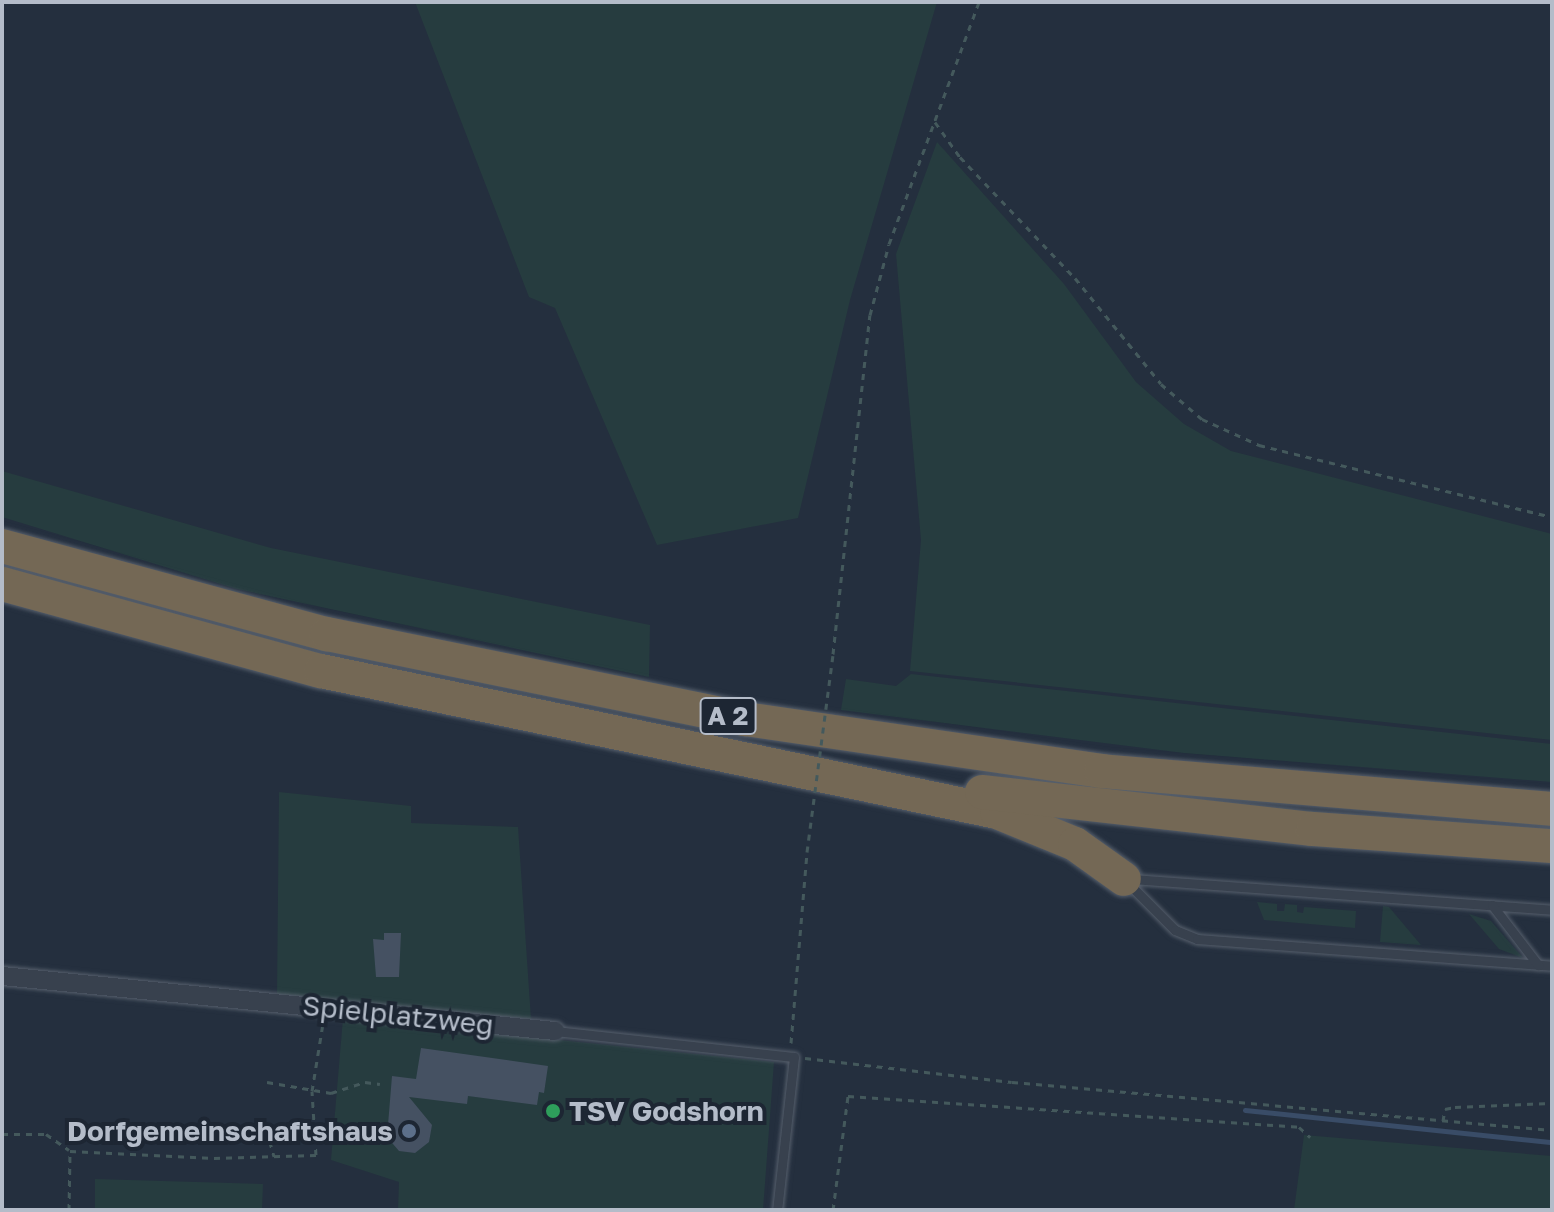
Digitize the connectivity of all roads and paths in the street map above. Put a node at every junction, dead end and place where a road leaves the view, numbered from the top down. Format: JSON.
{"nodes":[{"id":1,"x":979,"y":2,"type":"edge"},
{"id":2,"x":935,"y":122,"type":"junction"},
{"id":3,"x":1552,"y":517,"type":"edge"},
{"id":4,"x":2,"y":546,"type":"edge"},
{"id":5,"x":2,"y":584,"type":"edge"},
{"id":6,"x":807,"y":769,"type":"junction"},
{"id":7,"x":1552,"y":809,"type":"edge"},
{"id":8,"x":1552,"y":846,"type":"edge"},
{"id":9,"x":1124,"y":879,"type":"junction"},
{"id":10,"x":1492,"y":905,"type":"junction"},
{"id":11,"x":1552,"y":910,"type":"edge"},
{"id":12,"x":1538,"y":965,"type":"junction"},
{"id":13,"x":1552,"y":966,"type":"edge"},
{"id":14,"x":2,"y":976,"type":"edge"},
{"id":15,"x":325,"y":1007,"type":"junction"},
{"id":16,"x":555,"y":1031,"type":"joint"},
{"id":17,"x":794,"y":1057,"type":"junction"},
{"id":18,"x":267,"y":1082,"type":"dead end"},
{"id":19,"x":380,"y":1084,"type":"dead end"},
{"id":20,"x":312,"y":1091,"type":"junction"},
{"id":21,"x":1552,"y":1103,"type":"edge"},
{"id":22,"x":263,"y":1118,"type":"dead end"},
{"id":23,"x":1443,"y":1121,"type":"junction"},
{"id":24,"x":1552,"y":1130,"type":"edge"},
{"id":25,"x":2,"y":1134,"type":"edge"},
{"id":26,"x":1310,"y":1137,"type":"dead end"},
{"id":27,"x":70,"y":1151,"type":"junction"},
{"id":28,"x":274,"y":1156,"type":"junction"},
{"id":29,"x":69,"y":1210,"type":"edge"},
{"id":30,"x":777,"y":1210,"type":"edge"},
{"id":31,"x":833,"y":1210,"type":"edge"}],
"edges":[{"from":1,"to":2,"type":"path"},
{"from":2,"to":3,"type":"path"},
{"from":2,"to":17,"type":"path","bridge":true},
{"from":4,"to":7,"type":"highway","number":"A 2"},
{"from":5,"to":6,"type":"highway","number":"A 2"},
{"from":6,"to":8,"type":"highway","number":"A 2"},
{"from":6,"to":9,"type":"highway"},
{"from":9,"to":10,"type":"lane"},
{"from":9,"to":12,"type":"lane"},
{"from":10,"to":11,"type":"lane"},
{"from":10,"to":12,"type":"lane"},
{"from":12,"to":13,"type":"lane"},
{"from":14,"to":15,"type":"street","name":"Spielplatzweg"},
{"from":15,"to":16,"type":"street","name":"Spielplatzweg"},
{"from":15,"to":20,"type":"path"},
{"from":16,"to":17,"type":"lane","name":"Spielplatzweg"},
{"from":17,"to":23,"type":"path"},
{"from":17,"to":30,"type":"lane"},
{"from":18,"to":20,"type":"path"},
{"from":19,"to":20,"type":"path"},
{"from":20,"to":28,"type":"path"},
{"from":21,"to":23,"type":"path"},
{"from":22,"to":28,"type":"path"},
{"from":23,"to":24,"type":"path"},
{"from":25,"to":27,"type":"path"},
{"from":26,"to":31,"type":"path"},
{"from":27,"to":28,"type":"path"},
{"from":27,"to":29,"type":"path"}]}
